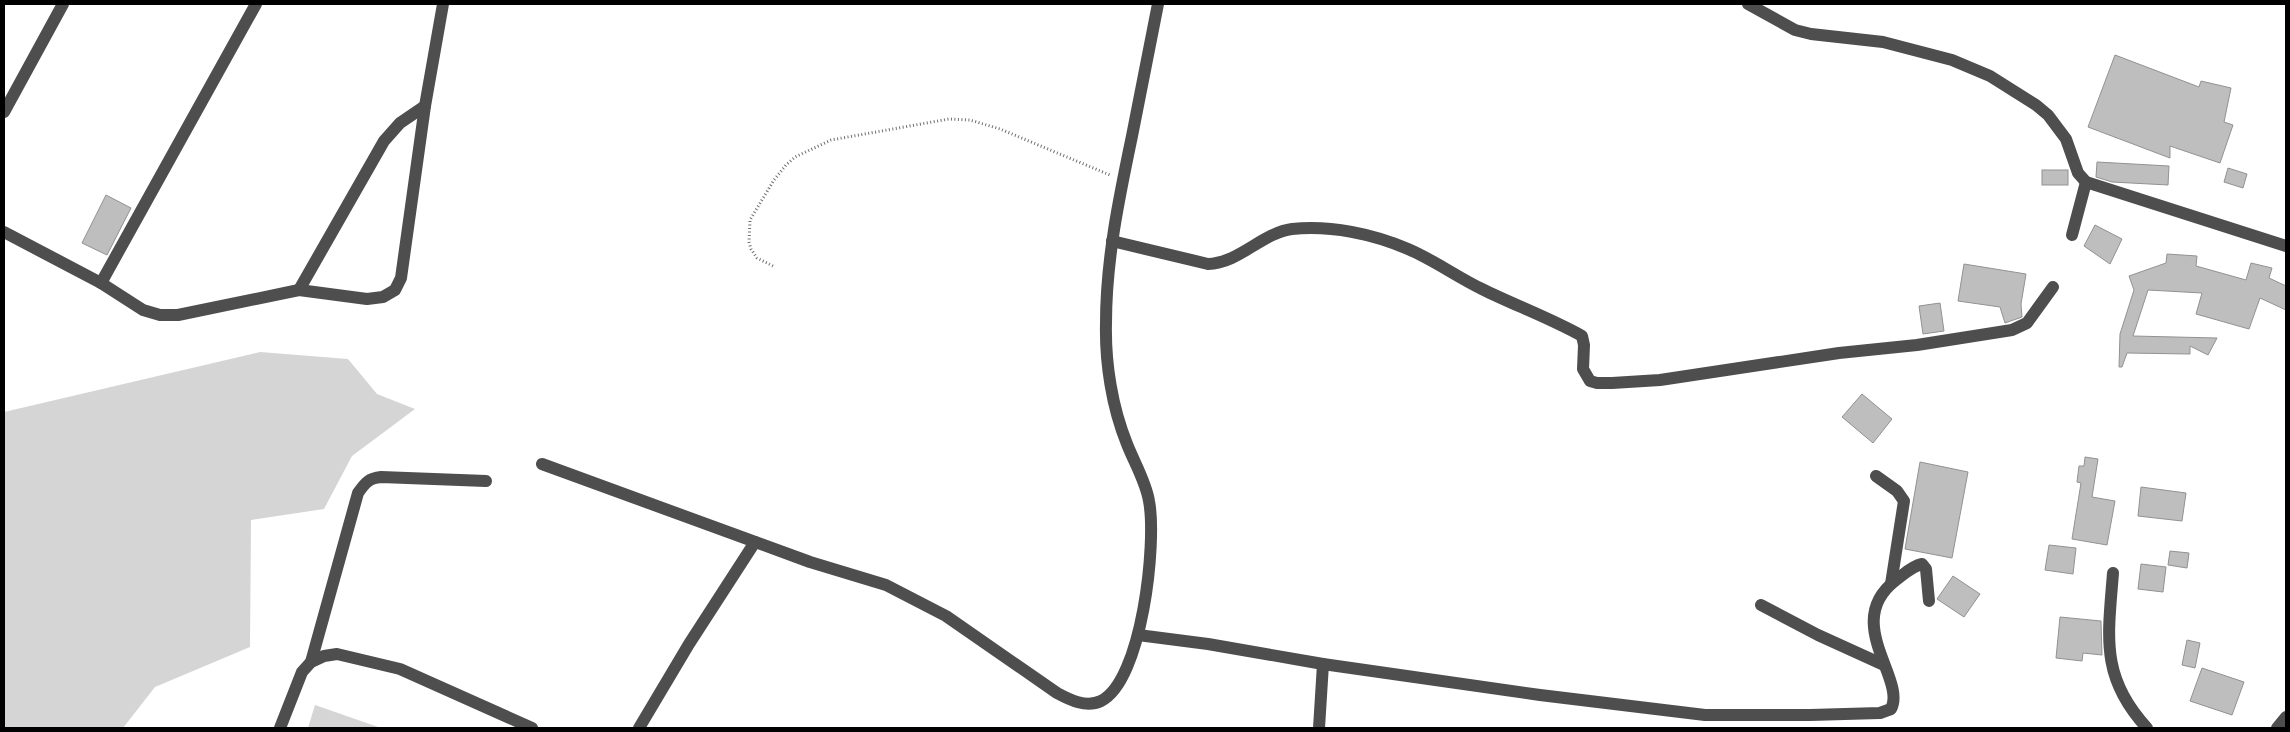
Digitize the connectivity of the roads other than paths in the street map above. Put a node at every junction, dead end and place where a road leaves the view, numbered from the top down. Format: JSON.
{"nodes":[{"id":1,"x":63,"y":4,"type":"edge"},
{"id":2,"x":256,"y":4,"type":"edge"},
{"id":3,"x":443,"y":4,"type":"edge"},
{"id":4,"x":1158,"y":4,"type":"edge"},
{"id":5,"x":1748,"y":4,"type":"edge"},
{"id":6,"x":425,"y":106,"type":"junction"},
{"id":7,"x":4,"y":112,"type":"edge"},
{"id":8,"x":2086,"y":182,"type":"junction"},
{"id":9,"x":4,"y":232,"type":"edge"},
{"id":10,"x":2072,"y":235,"type":"dead end"},
{"id":11,"x":1112,"y":241,"type":"junction"},
{"id":12,"x":2286,"y":246,"type":"edge"},
{"id":13,"x":101,"y":284,"type":"junction"},
{"id":14,"x":2053,"y":286,"type":"dead end"},
{"id":15,"x":299,"y":290,"type":"junction"},
{"id":16,"x":542,"y":464,"type":"dead end"},
{"id":17,"x":1876,"y":476,"type":"dead end"},
{"id":18,"x":486,"y":481,"type":"dead end"},
{"id":19,"x":755,"y":542,"type":"junction"},
{"id":20,"x":2114,"y":573,"type":"dead end"},
{"id":21,"x":1891,"y":584,"type":"junction"},
{"id":22,"x":1928,"y":601,"type":"dead end"},
{"id":23,"x":1761,"y":605,"type":"dead end"},
{"id":24,"x":1138,"y":635,"type":"junction"},
{"id":25,"x":311,"y":662,"type":"junction"},
{"id":26,"x":1323,"y":664,"type":"junction"},
{"id":27,"x":1884,"y":666,"type":"junction"},
{"id":28,"x":1799,"y":715,"type":"junction"},
{"id":29,"x":2286,"y":717,"type":"edge"},
{"id":30,"x":280,"y":728,"type":"edge"},
{"id":31,"x":532,"y":728,"type":"edge"},
{"id":32,"x":639,"y":728,"type":"edge"},
{"id":33,"x":1319,"y":728,"type":"edge"},
{"id":34,"x":1804,"y":728,"type":"edge"},
{"id":35,"x":2147,"y":728,"type":"edge"},
{"id":36,"x":2277,"y":728,"type":"edge"}],
"edges":[{"from":1,"to":7,"type":"street"},
{"from":2,"to":13,"type":"street"},
{"from":3,"to":6,"type":"street"},
{"from":4,"to":11,"type":"street"},
{"from":5,"to":8,"type":"street"},
{"from":6,"to":15,"type":"street"},
{"from":6,"to":15,"type":"street"},
{"from":8,"to":10,"type":"street"},
{"from":8,"to":12,"type":"street"},
{"from":9,"to":13,"type":"street"},
{"from":11,"to":14,"type":"street"},
{"from":11,"to":24,"type":"street"},
{"from":13,"to":15,"type":"street"},
{"from":16,"to":19,"type":"street"},
{"from":17,"to":21,"type":"street"},
{"from":18,"to":25,"type":"street"},
{"from":19,"to":24,"type":"street"},
{"from":19,"to":32,"type":"street"},
{"from":20,"to":35,"type":"street"},
{"from":21,"to":22,"type":"street"},
{"from":21,"to":27,"type":"street"},
{"from":23,"to":27,"type":"street"},
{"from":24,"to":26,"type":"street"},
{"from":25,"to":30,"type":"street"},
{"from":25,"to":31,"type":"street"},
{"from":26,"to":28,"type":"street"},
{"from":26,"to":33,"type":"street"},
{"from":27,"to":28,"type":"street"},
{"from":28,"to":34,"type":"street"},
{"from":29,"to":36,"type":"street"}]}
